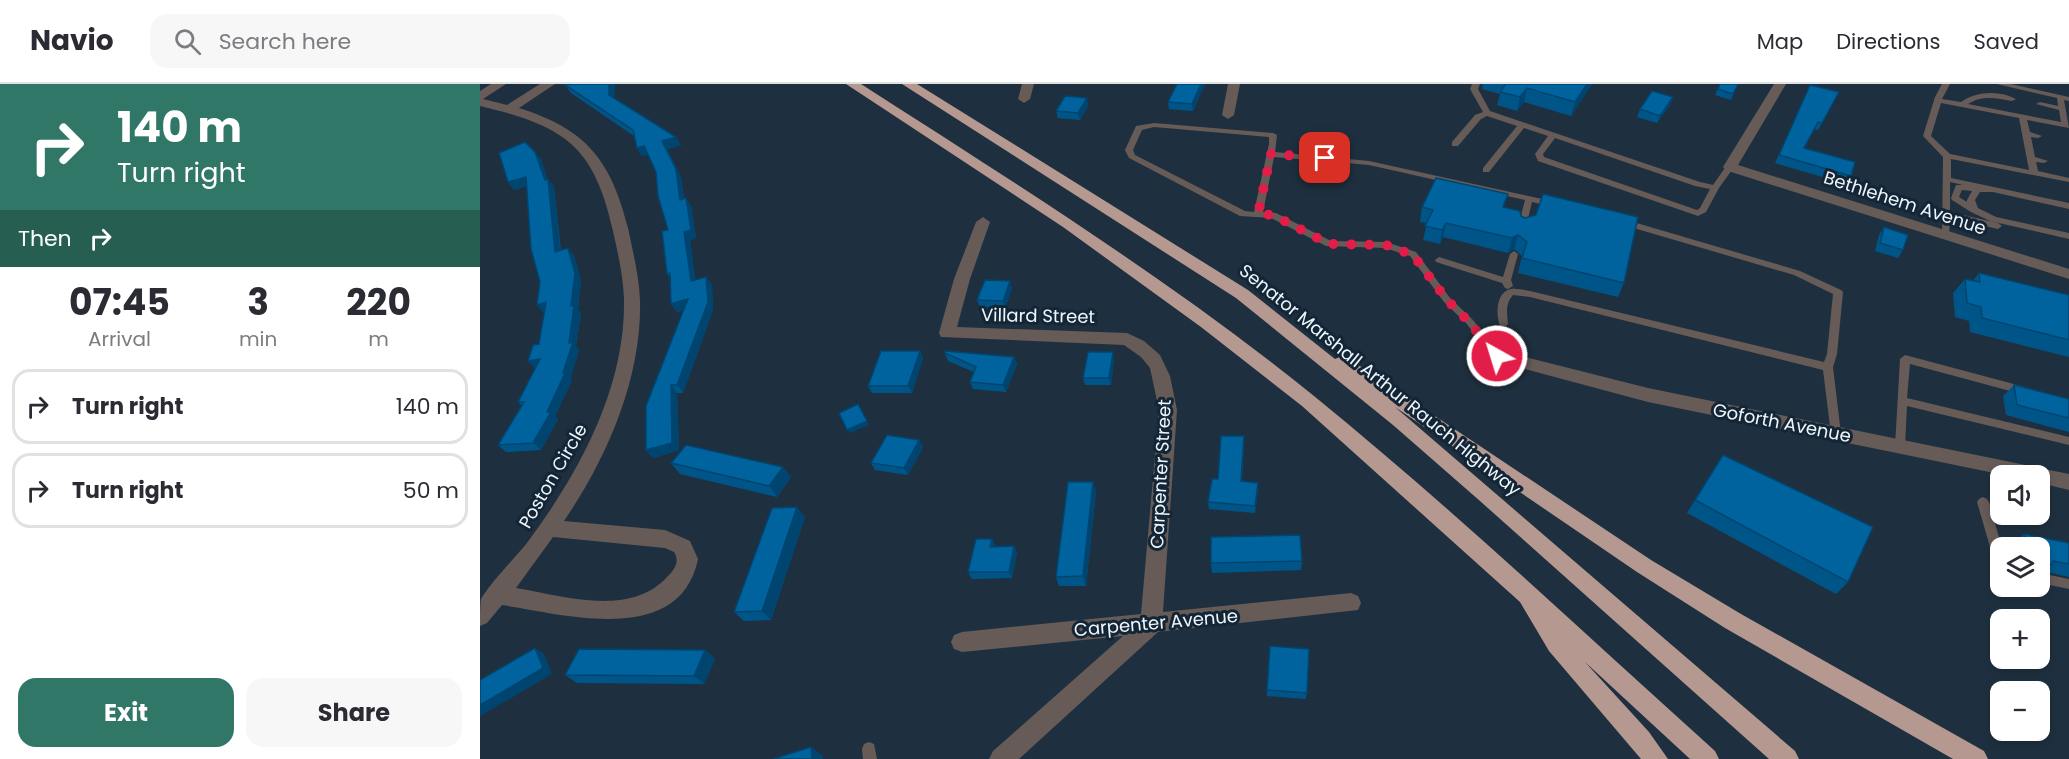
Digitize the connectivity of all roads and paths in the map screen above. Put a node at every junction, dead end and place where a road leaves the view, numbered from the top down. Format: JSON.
{"nodes":[{"id":1,"x":500,"y":84,"type":"edge"},
{"id":2,"x":549,"y":84,"type":"edge"},
{"id":3,"x":852,"y":84,"type":"edge"},
{"id":4,"x":908,"y":84,"type":"edge"},
{"id":5,"x":1028,"y":84,"type":"edge"},
{"id":6,"x":1234,"y":84,"type":"edge"},
{"id":7,"x":1476,"y":84,"type":"edge"},
{"id":8,"x":1780,"y":84,"type":"edge"},
{"id":9,"x":1946,"y":84,"type":"edge"},
{"id":10,"x":2001,"y":84,"type":"edge"},
{"id":11,"x":480,"y":96,"type":"edge"},
{"id":12,"x":2060,"y":97,"type":"junction"},
{"id":13,"x":1024,"y":99,"type":"dead end"},
{"id":14,"x":2012,"y":99,"type":"dead end"},
{"id":15,"x":2069,"y":99,"type":"edge"},
{"id":16,"x":1938,"y":100,"type":"junction"},
{"id":17,"x":480,"y":102,"type":"edge"},
{"id":18,"x":2040,"y":104,"type":"dead end"},
{"id":19,"x":1962,"y":105,"type":"junction"},
{"id":20,"x":510,"y":108,"type":"junction"},
{"id":21,"x":2062,"y":109,"type":"junction"},
{"id":22,"x":1487,"y":113,"type":"junction"},
{"id":23,"x":1228,"y":115,"type":"dead end"},
{"id":24,"x":2023,"y":117,"type":"junction"},
{"id":25,"x":1522,"y":125,"type":"junction"},
{"id":26,"x":2067,"y":126,"type":"edge"},
{"id":27,"x":2026,"y":133,"type":"junction"},
{"id":28,"x":1553,"y":135,"type":"junction"},
{"id":29,"x":2038,"y":136,"type":"dead end"},
{"id":30,"x":1455,"y":144,"type":"dead end"},
{"id":31,"x":2029,"y":146,"type":"junction"},
{"id":32,"x":2040,"y":148,"type":"dead end"},
{"id":33,"x":1271,"y":154,"type":"junction"},
{"id":34,"x":1947,"y":156,"type":"junction"},
{"id":35,"x":2031,"y":159,"type":"junction"},
{"id":36,"x":2043,"y":161,"type":"dead end"},
{"id":37,"x":1730,"y":167,"type":"junction"},
{"id":38,"x":1485,"y":170,"type":"dead end"},
{"id":39,"x":2034,"y":173,"type":"junction"},
{"id":40,"x":1946,"y":179,"type":"junction"},
{"id":41,"x":2069,"y":180,"type":"edge"},
{"id":42,"x":1715,"y":188,"type":"junction"},
{"id":43,"x":1977,"y":189,"type":"junction"},
{"id":44,"x":1997,"y":189,"type":"junction"},
{"id":45,"x":1529,"y":199,"type":"junction"},
{"id":46,"x":1561,"y":206,"type":"edge"},
{"id":47,"x":2069,"y":206,"type":"edge"},
{"id":48,"x":1974,"y":210,"type":"junction"},
{"id":49,"x":1258,"y":214,"type":"junction"},
{"id":50,"x":1946,"y":214,"type":"junction"},
{"id":51,"x":1614,"y":219,"type":"edge"},
{"id":52,"x":983,"y":222,"type":"dead end"},
{"id":53,"x":1522,"y":227,"type":"edge"},
{"id":54,"x":2069,"y":236,"type":"edge"},
{"id":55,"x":1945,"y":237,"type":"junction"},
{"id":56,"x":2069,"y":242,"type":"edge"},
{"id":57,"x":1514,"y":254,"type":"edge"},
{"id":58,"x":1439,"y":260,"type":"dead end"},
{"id":59,"x":2069,"y":274,"type":"edge"},
{"id":60,"x":1507,"y":281,"type":"junction"},
{"id":61,"x":1511,"y":292,"type":"junction"},
{"id":62,"x":1242,"y":294,"type":"junction"},
{"id":63,"x":1503,"y":324,"type":"dead end"},
{"id":64,"x":1127,"y":339,"type":"joint"},
{"id":65,"x":1497,"y":356,"type":"joint"},
{"id":66,"x":1828,"y":368,"type":"junction"},
{"id":67,"x":2036,"y":394,"type":"edge"},
{"id":68,"x":1902,"y":400,"type":"junction"},
{"id":69,"x":1836,"y":434,"type":"junction"},
{"id":70,"x":2069,"y":441,"type":"edge"},
{"id":71,"x":1900,"y":446,"type":"junction"},
{"id":72,"x":2069,"y":482,"type":"edge"},
{"id":73,"x":1983,"y":502,"type":"dead end"},
{"id":74,"x":548,"y":528,"type":"junction"},
{"id":75,"x":1993,"y":537,"type":"edge"},
{"id":76,"x":2050,"y":581,"type":"edge"},
{"id":77,"x":2069,"y":584,"type":"edge"},
{"id":78,"x":1524,"y":591,"type":"junction"},
{"id":79,"x":498,"y":595,"type":"junction"},
{"id":80,"x":1351,"y":603,"type":"dead end"},
{"id":81,"x":480,"y":616,"type":"edge"},
{"id":82,"x":1151,"y":625,"type":"junction"},
{"id":83,"x":962,"y":642,"type":"dead end"},
{"id":84,"x":1000,"y":759,"type":"edge"},
{"id":85,"x":1656,"y":759,"type":"edge"},
{"id":86,"x":1707,"y":759,"type":"edge"},
{"id":87,"x":1787,"y":759,"type":"edge"},
{"id":88,"x":1976,"y":759,"type":"edge"}],
"edges":[{"from":1,"to":11,"type":"street"},
{"from":2,"to":20,"type":"street"},
{"from":3,"to":78,"type":"highway"},
{"from":4,"to":62,"type":"highway","name":"Senator Marshall Arthur Rauch Highway"},
{"from":5,"to":13,"type":"street"},
{"from":6,"to":23,"type":"street"},
{"from":7,"to":22,"type":"lane"},
{"from":8,"to":37,"type":"street"},
{"from":9,"to":16,"type":"lane"},
{"from":10,"to":12,"type":"lane"},
{"from":12,"to":15,"type":"lane"},
{"from":12,"to":21,"type":"lane"},
{"from":14,"to":19,"type":"lane"},
{"from":16,"to":19,"type":"lane"},
{"from":16,"to":34,"type":"lane"},
{"from":17,"to":20,"type":"street","name":"Poston Circle"},
{"from":18,"to":21,"type":"lane"},
{"from":19,"to":24,"type":"lane"},
{"from":20,"to":74,"type":"street","name":"Poston Circle"},
{"from":21,"to":26,"type":"lane"},
{"from":22,"to":25,"type":"lane"},
{"from":22,"to":30,"type":"lane"},
{"from":24,"to":26,"type":"lane"},
{"from":24,"to":27,"type":"lane"},
{"from":25,"to":28,"type":"lane"},
{"from":25,"to":38,"type":"lane"},
{"from":27,"to":29,"type":"lane"},
{"from":27,"to":31,"type":"lane"},
{"from":28,"to":42,"type":"lane"},
{"from":28,"to":42,"type":"lane"},
{"from":31,"to":32,"type":"lane"},
{"from":31,"to":35,"type":"lane"},
{"from":33,"to":45,"type":"lane"},
{"from":33,"to":49,"type":"lane"},
{"from":33,"to":49,"type":"lane"},
{"from":34,"to":39,"type":"lane"},
{"from":34,"to":40,"type":"lane"},
{"from":35,"to":36,"type":"lane"},
{"from":35,"to":39,"type":"lane"},
{"from":37,"to":42,"type":"lane"},
{"from":37,"to":55,"type":"street","name":"Bethlehem Avenue"},
{"from":39,"to":41,"type":"lane"},
{"from":40,"to":44,"type":"lane"},
{"from":40,"to":50,"type":"lane"},
{"from":43,"to":44,"type":"lane"},
{"from":43,"to":48,"type":"lane"},
{"from":43,"to":48,"type":"lane"},
{"from":44,"to":47,"type":"lane"},
{"from":45,"to":46,"type":"lane"},
{"from":45,"to":53,"type":"lane"},
{"from":48,"to":54,"type":"lane"},
{"from":49,"to":65,"type":"lane"},
{"from":50,"to":55,"type":"lane"},
{"from":50,"to":56,"type":"lane"},
{"from":51,"to":66,"type":"lane"},
{"from":52,"to":64,"type":"street","name":"Villard Street"},
{"from":55,"to":59,"type":"street","name":"Bethlehem Avenue"},
{"from":57,"to":60,"type":"lane"},
{"from":58,"to":60,"type":"lane"},
{"from":60,"to":61,"type":"lane"},
{"from":61,"to":63,"type":"lane"},
{"from":61,"to":66,"type":"lane"},
{"from":62,"to":87,"type":"highway","name":"Senator Marshall Arthur Rauch Highway"},
{"from":62,"to":88,"type":"highway"},
{"from":64,"to":82,"type":"street","name":"Carpenter Street"},
{"from":65,"to":69,"type":"street","name":"Goforth Avenue"},
{"from":66,"to":69,"type":"lane"},
{"from":67,"to":68,"type":"lane"},
{"from":68,"to":70,"type":"lane"},
{"from":68,"to":71,"type":"lane"},
{"from":69,"to":71,"type":"street","name":"Goforth Avenue"},
{"from":71,"to":72,"type":"street","name":"Goforth Avenue"},
{"from":73,"to":75,"type":"lane"},
{"from":74,"to":79,"type":"street","name":"Poston Circle"},
{"from":74,"to":79,"type":"street"},
{"from":76,"to":77,"type":"lane"},
{"from":78,"to":85,"type":"highway"},
{"from":78,"to":86,"type":"highway"},
{"from":79,"to":81,"type":"street","name":"Poston Circle"},
{"from":80,"to":82,"type":"street","name":"Carpenter Avenue"},
{"from":82,"to":83,"type":"street","name":"Carpenter Avenue"},
{"from":82,"to":84,"type":"street"}]}
